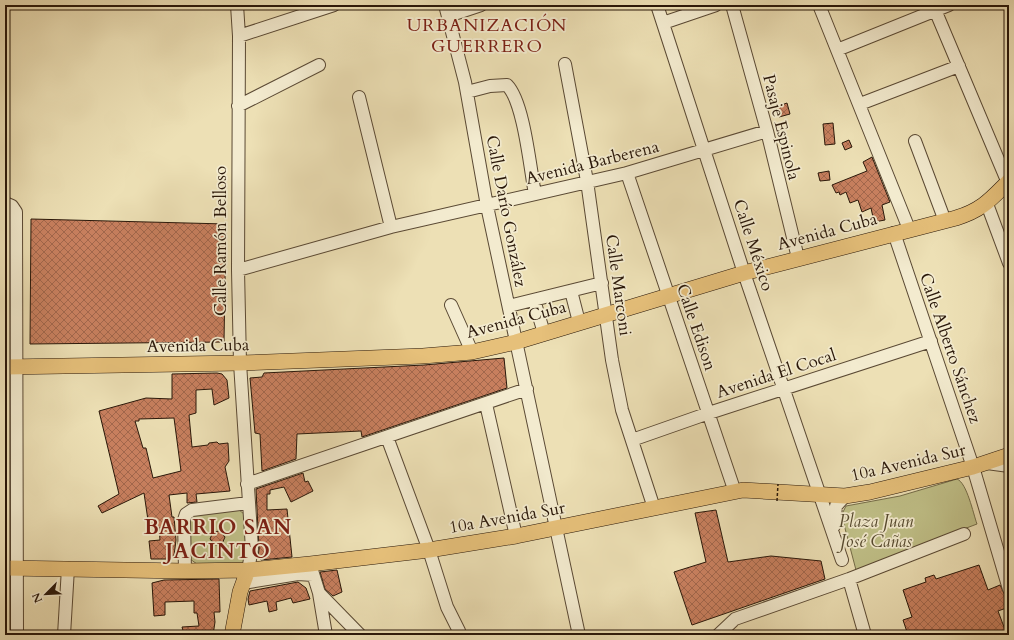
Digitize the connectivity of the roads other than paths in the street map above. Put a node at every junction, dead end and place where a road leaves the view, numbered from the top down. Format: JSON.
{"nodes":[{"id":1,"x":237,"y":5,"type":"edge"},
{"id":2,"x":334,"y":5,"type":"edge"},
{"id":3,"x":481,"y":5,"type":"edge"},
{"id":4,"x":657,"y":5,"type":"edge"},
{"id":5,"x":716,"y":5,"type":"edge"},
{"id":6,"x":732,"y":5,"type":"edge"},
{"id":7,"x":818,"y":5,"type":"edge"},
{"id":8,"x":950,"y":5,"type":"edge"},
{"id":9,"x":319,"y":8,"type":"edge"},
{"id":10,"x":934,"y":8,"type":"edge"},
{"id":11,"x":446,"y":11,"type":"edge"},
{"id":12,"x":663,"y":23,"type":"junction"},
{"id":13,"x":239,"y":36,"type":"junction"},
{"id":14,"x":837,"y":50,"type":"junction"},
{"id":15,"x":565,"y":64,"type":"dead end"},
{"id":16,"x":319,"y":65,"type":"dead end"},
{"id":17,"x":959,"y":66,"type":"junction"},
{"id":18,"x":467,"y":92,"type":"junction"},
{"id":19,"x":359,"y":97,"type":"dead end"},
{"id":20,"x":860,"y":104,"type":"junction"},
{"id":21,"x":238,"y":106,"type":"junction"},
{"id":22,"x":767,"y":131,"type":"junction"},
{"id":23,"x":915,"y":141,"type":"dead end"},
{"id":24,"x":704,"y":150,"type":"junction"},
{"id":25,"x":627,"y":173,"type":"junction"},
{"id":26,"x":587,"y":181,"type":"junction"},
{"id":27,"x":1008,"y":182,"type":"edge"},
{"id":28,"x":535,"y":194,"type":"junction"},
{"id":29,"x":9,"y":204,"type":"edge"},
{"id":30,"x":987,"y":204,"type":"junction"},
{"id":31,"x":487,"y":206,"type":"junction"},
{"id":32,"x":945,"y":221,"type":"junction"},
{"id":33,"x":391,"y":227,"type":"junction"},
{"id":34,"x":909,"y":229,"type":"junction"},
{"id":35,"x":894,"y":233,"type":"junction"},
{"id":36,"x":798,"y":258,"type":"junction"},
{"id":37,"x":1009,"y":263,"type":"edge"},
{"id":38,"x":238,"y":270,"type":"junction"},
{"id":39,"x":744,"y":272,"type":"junction"},
{"id":40,"x":602,"y":283,"type":"junction"},
{"id":41,"x":570,"y":291,"type":"junction"},
{"id":42,"x":667,"y":296,"type":"junction"},
{"id":43,"x":534,"y":300,"type":"junction"},
{"id":44,"x":450,"y":305,"type":"dead end"},
{"id":45,"x":509,"y":306,"type":"junction"},
{"id":46,"x":606,"y":314,"type":"junction"},
{"id":47,"x":579,"y":322,"type":"junction"},
{"id":48,"x":544,"y":333,"type":"junction"},
{"id":49,"x":931,"y":341,"type":"junction"},
{"id":50,"x":516,"y":342,"type":"junction"},
{"id":51,"x":472,"y":352,"type":"junction"},
{"id":52,"x":240,"y":363,"type":"junction"},
{"id":53,"x":11,"y":367,"type":"edge"},
{"id":54,"x":784,"y":388,"type":"junction"},
{"id":55,"x":527,"y":389,"type":"junction"},
{"id":56,"x":486,"y":404,"type":"junction"},
{"id":57,"x":709,"y":412,"type":"junction"},
{"id":58,"x":387,"y":437,"type":"junction"},
{"id":59,"x":632,"y":440,"type":"junction"},
{"id":60,"x":1009,"y":455,"type":"edge"},
{"id":61,"x":979,"y":465,"type":"junction"},
{"id":62,"x":1009,"y":466,"type":"edge"},
{"id":63,"x":247,"y":484,"type":"junction"},
{"id":64,"x":735,"y":492,"type":"junction"},
{"id":65,"x":821,"y":495,"type":"junction"},
{"id":66,"x":845,"y":496,"type":"junction"},
{"id":67,"x":248,"y":503,"type":"junction"},
{"id":68,"x":654,"y":508,"type":"junction"},
{"id":69,"x":558,"y":528,"type":"junction"},
{"id":70,"x":835,"y":533,"type":"junction"},
{"id":71,"x":964,"y":534,"type":"dead end"},
{"id":72,"x":516,"y":536,"type":"junction"},
{"id":73,"x":429,"y":550,"type":"junction"},
{"id":74,"x":842,"y":560,"type":"dead end"},
{"id":75,"x":10,"y":568,"type":"edge"},
{"id":76,"x":68,"y":568,"type":"junction"},
{"id":77,"x":312,"y":569,"type":"junction"},
{"id":78,"x":225,"y":570,"type":"junction"},
{"id":79,"x":185,"y":571,"type":"junction"},
{"id":80,"x":246,"y":576,"type":"junction"},
{"id":81,"x":849,"y":579,"type":"junction"},
{"id":82,"x":1009,"y":589,"type":"edge"},
{"id":83,"x":319,"y":593,"type":"junction"},
{"id":84,"x":236,"y":616,"type":"junction"},
{"id":85,"x":459,"y":631,"type":"dead end"},
{"id":86,"x":16,"y":635,"type":"edge"},
{"id":87,"x":64,"y":635,"type":"edge"},
{"id":88,"x":232,"y":635,"type":"edge"},
{"id":89,"x":326,"y":635,"type":"edge"},
{"id":90,"x":360,"y":635,"type":"edge"},
{"id":91,"x":579,"y":635,"type":"edge"},
{"id":92,"x":718,"y":635,"type":"edge"},
{"id":93,"x":865,"y":635,"type":"edge"}],
"edges":[{"from":1,"to":13,"type":"street","name":"Calle Ramón Belloso"},
{"from":2,"to":9,"type":"street"},
{"from":3,"to":11,"type":"street"},
{"from":4,"to":12,"type":"street","name":"Calle México"},
{"from":5,"to":12,"type":"street"},
{"from":6,"to":22,"type":"street","name":"Pasaje Espinola"},
{"from":7,"to":14,"type":"street"},
{"from":8,"to":10,"type":"street"},
{"from":9,"to":13,"type":"street"},
{"from":10,"to":14,"type":"street"},
{"from":10,"to":17,"type":"street"},
{"from":11,"to":18,"type":"street","name":"Calle Darío González"},
{"from":12,"to":24,"type":"street","name":"Calle México"},
{"from":13,"to":21,"type":"street","name":"Calle Ramón Belloso"},
{"from":14,"to":20,"type":"street"},
{"from":15,"to":26,"type":"street","name":"Calle Marconi"},
{"from":16,"to":21,"type":"street"},
{"from":17,"to":20,"type":"street"},
{"from":17,"to":27,"type":"street"},
{"from":18,"to":28,"type":"street"},
{"from":18,"to":31,"type":"street","name":"Calle Darío González"},
{"from":19,"to":33,"type":"street"},
{"from":20,"to":34,"type":"street"},
{"from":21,"to":38,"type":"street","name":"Calle Ramón Belloso"},
{"from":22,"to":24,"type":"street","name":"Avenida Barberena"},
{"from":22,"to":36,"type":"street","name":"Pasaje Espinola"},
{"from":23,"to":32,"type":"street"},
{"from":24,"to":25,"type":"street","name":"Avenida Barberena"},
{"from":24,"to":39,"type":"street","name":"Calle México"},
{"from":25,"to":26,"type":"street","name":"Avenida Barberena"},
{"from":25,"to":42,"type":"street","name":"Calle Edison"},
{"from":26,"to":28,"type":"street","name":"Avenida Barberena"},
{"from":26,"to":40,"type":"street","name":"Calle Marconi"},
{"from":27,"to":30,"type":"main road","name":"Avenida Cuba"},
{"from":28,"to":31,"type":"street","name":"Avenida Barberena"},
{"from":29,"to":53,"type":"street"},
{"from":30,"to":32,"type":"main road","name":"Avenida Cuba"},
{"from":30,"to":37,"type":"street"},
{"from":31,"to":33,"type":"street","name":"Avenida Barberena"},
{"from":31,"to":45,"type":"street","name":"Calle Darío González"},
{"from":32,"to":34,"type":"main road","name":"Avenida Cuba"},
{"from":33,"to":38,"type":"street","name":"Avenida Barberena"},
{"from":34,"to":35,"type":"main road","name":"Avenida Cuba"},
{"from":35,"to":36,"type":"main road","name":"Avenida Cuba"},
{"from":35,"to":49,"type":"street","name":"Calle Alberto Sánchez"},
{"from":36,"to":39,"type":"main road","name":"Avenida Cuba"},
{"from":38,"to":52,"type":"street","name":"Calle Ramón Belloso"},
{"from":39,"to":42,"type":"main road","name":"Avenida Cuba"},
{"from":39,"to":54,"type":"street","name":"Calle México"},
{"from":40,"to":41,"type":"street"},
{"from":40,"to":46,"type":"street","name":"Calle Marconi"},
{"from":41,"to":43,"type":"street"},
{"from":41,"to":47,"type":"street"},
{"from":42,"to":46,"type":"main road","name":"Avenida Cuba"},
{"from":42,"to":57,"type":"street","name":"Calle Edison"},
{"from":43,"to":45,"type":"street"},
{"from":43,"to":48,"type":"street"},
{"from":44,"to":51,"type":"street"},
{"from":45,"to":50,"type":"street","name":"Calle Darío González"},
{"from":46,"to":47,"type":"main road","name":"Avenida Cuba"},
{"from":46,"to":59,"type":"street","name":"Calle Marconi"},
{"from":47,"to":48,"type":"main road","name":"Avenida Cuba"},
{"from":48,"to":50,"type":"main road","name":"Avenida Cuba"},
{"from":49,"to":54,"type":"street","name":"Avenida El Cocal"},
{"from":49,"to":61,"type":"street","name":"Calle Alberto Sánchez"},
{"from":50,"to":51,"type":"main road","name":"Avenida Cuba"},
{"from":50,"to":55,"type":"street","name":"Calle Darío González"},
{"from":51,"to":52,"type":"main road","name":"Avenida Cuba"},
{"from":52,"to":53,"type":"main road","name":"Avenida Cuba"},
{"from":52,"to":63,"type":"street","name":"Calle Ramón Belloso"},
{"from":53,"to":75,"type":"street"},
{"from":54,"to":57,"type":"street","name":"Avenida El Cocal"},
{"from":54,"to":65,"type":"street","name":"Calle México"},
{"from":55,"to":56,"type":"street"},
{"from":55,"to":69,"type":"street","name":"Calle Darío González"},
{"from":56,"to":58,"type":"street"},
{"from":56,"to":72,"type":"street"},
{"from":57,"to":59,"type":"street","name":"Avenida El Cocal"},
{"from":57,"to":64,"type":"street","name":"Calle Edison"},
{"from":58,"to":63,"type":"street"},
{"from":58,"to":73,"type":"street"},
{"from":59,"to":68,"type":"street","name":"Calle Marconi"},
{"from":60,"to":61,"type":"main road","name":"10a Avenida Sur"},
{"from":61,"to":62,"type":"street"},
{"from":61,"to":66,"type":"main road","name":"10a Avenida Sur"},
{"from":61,"to":82,"type":"street","name":"Calle Alberto Sánchez"},
{"from":63,"to":67,"type":"street","name":"Calle Ramón Belloso"},
{"from":64,"to":65,"type":"main road","name":"10a Avenida Sur"},
{"from":64,"to":68,"type":"main road","name":"10a Avenida Sur"},
{"from":65,"to":66,"type":"main road","name":"10a Avenida Sur"},
{"from":65,"to":70,"type":"street","name":"Calle México"},
{"from":66,"to":70,"type":"street"},
{"from":67,"to":79,"type":"street"},
{"from":67,"to":80,"type":"street","name":"Calle Ramón Belloso"},
{"from":68,"to":69,"type":"main road","name":"10a Avenida Sur"},
{"from":69,"to":72,"type":"main road","name":"10a Avenida Sur"},
{"from":69,"to":91,"type":"street","name":"Calle Darío González"},
{"from":70,"to":74,"type":"street"},
{"from":71,"to":81,"type":"street"},
{"from":72,"to":73,"type":"main road","name":"10a Avenida Sur"},
{"from":73,"to":77,"type":"main road","name":"10a Avenida Sur"},
{"from":73,"to":85,"type":"street"},
{"from":75,"to":76,"type":"main road","name":"10a Avenida Sur"},
{"from":75,"to":86,"type":"street"},
{"from":76,"to":79,"type":"main road","name":"10a Avenida Sur"},
{"from":76,"to":87,"type":"street"},
{"from":77,"to":80,"type":"main road","name":"10a Avenida Sur"},
{"from":77,"to":83,"type":"street"},
{"from":78,"to":79,"type":"main road","name":"10a Avenida Sur"},
{"from":78,"to":80,"type":"main road","name":"10a Avenida Sur"},
{"from":78,"to":84,"type":"main road"},
{"from":80,"to":84,"type":"main road","name":"Calle Ramón Belloso"},
{"from":81,"to":92,"type":"street"},
{"from":81,"to":93,"type":"street"},
{"from":83,"to":89,"type":"street"},
{"from":83,"to":90,"type":"street"},
{"from":84,"to":88,"type":"main road","name":"Calle Ramón Belloso"}]}
